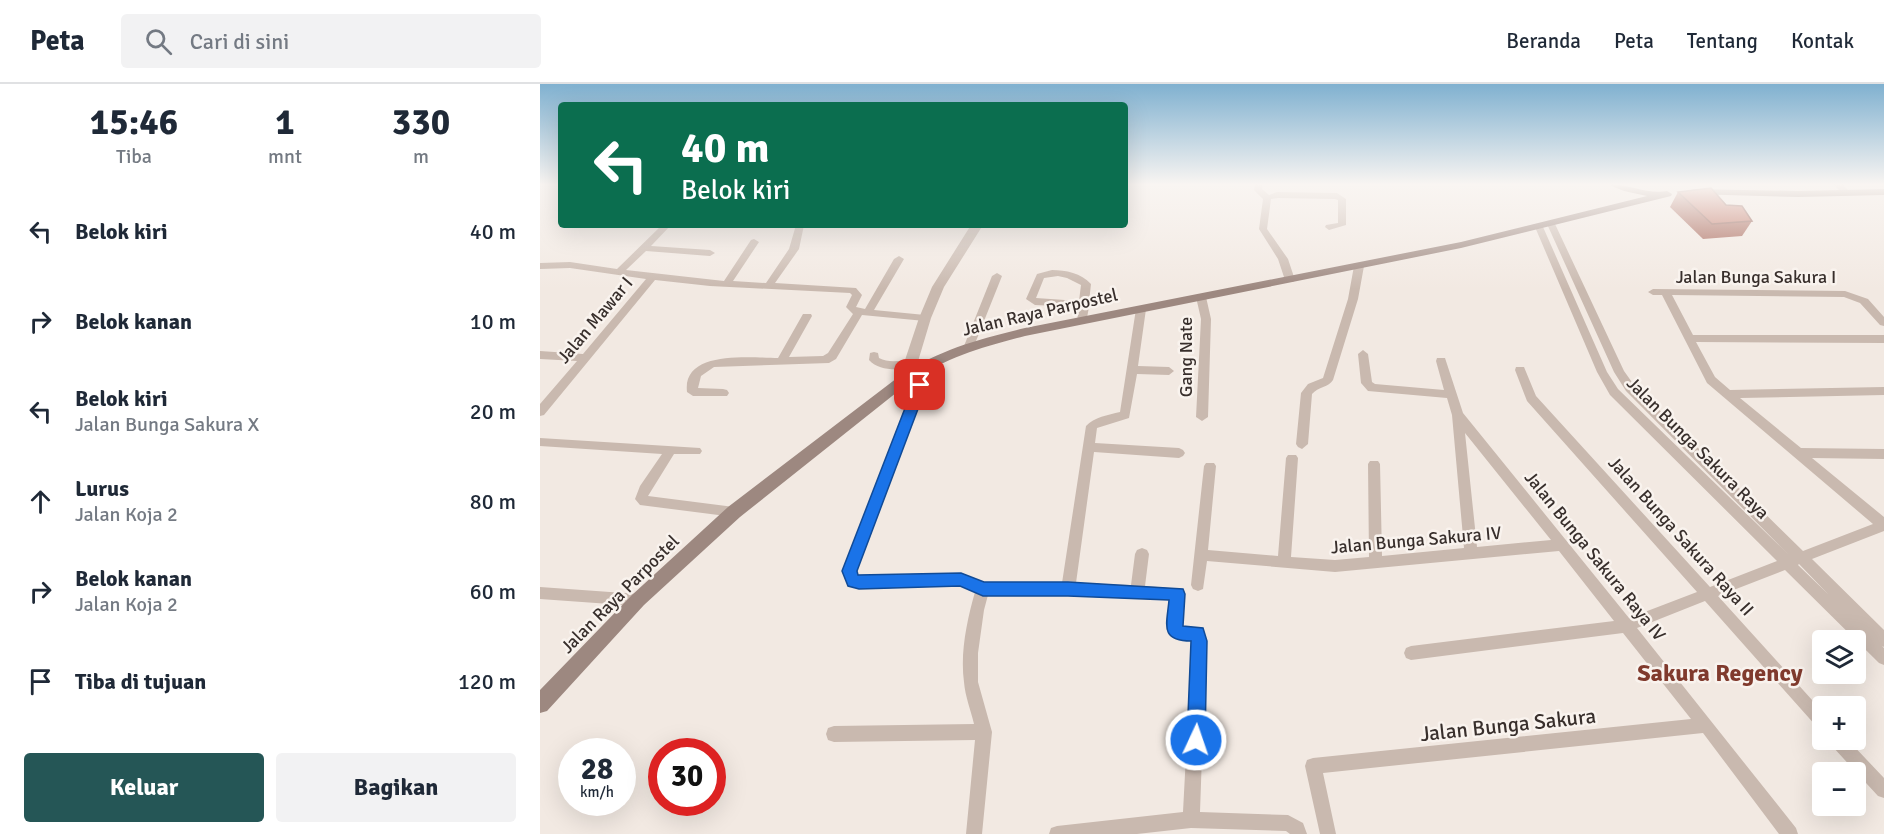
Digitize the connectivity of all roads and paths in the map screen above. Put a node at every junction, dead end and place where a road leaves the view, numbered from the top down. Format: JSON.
{"nodes":[{"id":1,"x":1264,"y":219,"type":"edge"},
{"id":2,"x":1342,"y":219,"type":"edge"},
{"id":3,"x":1572,"y":219,"type":"edge"},
{"id":4,"x":1545,"y":226,"type":"junction"},
{"id":5,"x":1329,"y":227,"type":"dead end"},
{"id":6,"x":664,"y":228,"type":"edge"},
{"id":7,"x":799,"y":228,"type":"edge"},
{"id":8,"x":975,"y":228,"type":"edge"},
{"id":9,"x":754,"y":242,"type":"dead end"},
{"id":10,"x":645,"y":248,"type":"junction"},
{"id":11,"x":710,"y":253,"type":"dead end"},
{"id":12,"x":899,"y":259,"type":"dead end"},
{"id":13,"x":540,"y":266,"type":"edge"},
{"id":14,"x":1359,"y":266,"type":"junction"},
{"id":15,"x":619,"y":272,"type":"junction"},
{"id":16,"x":998,"y":276,"type":"dead end"},
{"id":17,"x":653,"y":277,"type":"junction"},
{"id":18,"x":1290,"y":280,"type":"junction"},
{"id":19,"x":727,"y":283,"type":"junction"},
{"id":20,"x":769,"y":285,"type":"junction"},
{"id":21,"x":1567,"y":291,"type":"junction"},
{"id":22,"x":1580,"y":291,"type":"junction"},
{"id":23,"x":1653,"y":292,"type":"dead end"},
{"id":24,"x":1666,"y":292,"type":"junction"},
{"id":25,"x":1201,"y":297,"type":"junction"},
{"id":26,"x":1086,"y":304,"type":"junction"},
{"id":27,"x":1141,"y":309,"type":"junction"},
{"id":28,"x":863,"y":312,"type":"junction"},
{"id":29,"x":807,"y":316,"type":"dead end"},
{"id":30,"x":925,"y":318,"type":"junction"},
{"id":31,"x":1082,"y":321,"type":"junction"},
{"id":32,"x":1884,"y":323,"type":"edge"},
{"id":33,"x":1688,"y":339,"type":"junction"},
{"id":34,"x":1884,"y":339,"type":"edge"},
{"id":35,"x":969,"y":346,"type":"junction"},
{"id":36,"x":1363,"y":354,"type":"dead end"},
{"id":37,"x":540,"y":355,"type":"edge"},
{"id":38,"x":874,"y":356,"type":"dead end"},
{"id":39,"x":586,"y":358,"type":"junction"},
{"id":40,"x":782,"y":360,"type":"junction"},
{"id":41,"x":1441,"y":361,"type":"dead end"},
{"id":42,"x":928,"y":364,"type":"junction"},
{"id":43,"x":1134,"y":370,"type":"junction"},
{"id":44,"x":1169,"y":370,"type":"dead end"},
{"id":45,"x":1520,"y":370,"type":"dead end"},
{"id":46,"x":908,"y":371,"type":"junction"},
{"id":47,"x":1602,"y":372,"type":"junction"},
{"id":48,"x":1619,"y":372,"type":"junction"},
{"id":49,"x":1884,"y":391,"type":"edge"},
{"id":50,"x":723,"y":393,"type":"dead end"},
{"id":51,"x":1726,"y":393,"type":"junction"},
{"id":52,"x":1449,"y":394,"type":"junction"},
{"id":53,"x":540,"y":412,"type":"edge"},
{"id":54,"x":1458,"y":415,"type":"junction"},
{"id":55,"x":1202,"y":417,"type":"dead end"},
{"id":56,"x":540,"y":442,"type":"edge"},
{"id":57,"x":1302,"y":444,"type":"dead end"},
{"id":58,"x":1088,"y":447,"type":"junction"},
{"id":59,"x":671,"y":450,"type":"junction"},
{"id":60,"x":696,"y":451,"type":"dead end"},
{"id":61,"x":1179,"y":453,"type":"dead end"},
{"id":62,"x":1798,"y":453,"type":"junction"},
{"id":63,"x":1884,"y":454,"type":"edge"},
{"id":64,"x":1292,"y":458,"type":"dead end"},
{"id":65,"x":1374,"y":464,"type":"dead end"},
{"id":66,"x":1210,"y":466,"type":"dead end"},
{"id":67,"x":734,"y":512,"type":"junction"},
{"id":68,"x":1884,"y":525,"type":"edge"},
{"id":69,"x":1561,"y":545,"type":"junction"},
{"id":70,"x":1142,"y":554,"type":"dead end"},
{"id":71,"x":1471,"y":554,"type":"junction"},
{"id":72,"x":1202,"y":555,"type":"junction"},
{"id":73,"x":1794,"y":561,"type":"junction"},
{"id":74,"x":1284,"y":562,"type":"junction"},
{"id":75,"x":1376,"y":563,"type":"junction"},
{"id":76,"x":1198,"y":585,"type":"dead end"},
{"id":77,"x":983,"y":589,"type":"junction"},
{"id":78,"x":1068,"y":589,"type":"junction"},
{"id":79,"x":1137,"y":592,"type":"junction"},
{"id":80,"x":540,"y":593,"type":"edge"},
{"id":81,"x":1706,"y":594,"type":"junction"},
{"id":82,"x":638,"y":600,"type":"junction"},
{"id":83,"x":1626,"y":626,"type":"junction"},
{"id":84,"x":1884,"y":640,"type":"edge"},
{"id":85,"x":1411,"y":653,"type":"dead end"},
{"id":86,"x":1884,"y":658,"type":"edge"},
{"id":87,"x":540,"y":704,"type":"edge"},
{"id":88,"x":1812,"y":711,"type":"edge"},
{"id":89,"x":1706,"y":725,"type":"junction"},
{"id":90,"x":984,"y":732,"type":"junction"},
{"id":91,"x":834,"y":734,"type":"dead end"},
{"id":92,"x":1848,"y":750,"type":"edge"},
{"id":93,"x":1884,"y":790,"type":"edge"},
{"id":94,"x":1191,"y":820,"type":"junction"},
{"id":95,"x":974,"y":834,"type":"edge"},
{"id":96,"x":1057,"y":834,"type":"edge"},
{"id":97,"x":1299,"y":834,"type":"edge"},
{"id":98,"x":1329,"y":834,"type":"edge"},
{"id":99,"x":1790,"y":834,"type":"edge"}],
"edges":[{"from":1,"to":18,"type":"street"},
{"from":2,"to":5,"type":"street"},
{"from":3,"to":4,"type":"main road","name":"Jalan Raya Parpostel"},
{"from":4,"to":14,"type":"main road","name":"Jalan Raya Parpostel"},
{"from":4,"to":21,"type":"street","name":"Jalan Bunga Sakura Raya"},
{"from":4,"to":22,"type":"street","name":"Jalan Bunga Sakura Raya"},
{"from":6,"to":10,"type":"street"},
{"from":7,"to":20,"type":"street"},
{"from":8,"to":30,"type":"street"},
{"from":9,"to":19,"type":"street"},
{"from":10,"to":11,"type":"street"},
{"from":10,"to":15,"type":"street"},
{"from":12,"to":28,"type":"street"},
{"from":13,"to":15,"type":"street"},
{"from":14,"to":18,"type":"main road","name":"Jalan Raya Parpostel"},
{"from":14,"to":57,"type":"street"},
{"from":15,"to":17,"type":"street"},
{"from":16,"to":35,"type":"street"},
{"from":17,"to":19,"type":"street"},
{"from":17,"to":39,"type":"street","name":"Jalan Mawar I"},
{"from":18,"to":25,"type":"main road","name":"Jalan Raya Parpostel"},
{"from":19,"to":20,"type":"street"},
{"from":20,"to":28,"type":"street"},
{"from":21,"to":22,"type":"street"},
{"from":21,"to":47,"type":"street","name":"Jalan Bunga Sakura Raya"},
{"from":22,"to":48,"type":"street","name":"Jalan Bunga Sakura Raya"},
{"from":23,"to":24,"type":"street","name":"Jalan Bunga Sakura I"},
{"from":24,"to":32,"type":"street","name":"Jalan Bunga Sakura I"},
{"from":24,"to":33,"type":"street"},
{"from":25,"to":27,"type":"main road","name":"Jalan Raya Parpostel"},
{"from":25,"to":55,"type":"street","name":"Gang Nate"},
{"from":26,"to":26,"type":"street"},
{"from":26,"to":31,"type":"street"},
{"from":27,"to":31,"type":"main road","name":"Jalan Raya Parpostel"},
{"from":27,"to":43,"type":"street"},
{"from":28,"to":30,"type":"street"},
{"from":28,"to":40,"type":"street"},
{"from":29,"to":40,"type":"street"},
{"from":30,"to":46,"type":"street"},
{"from":31,"to":35,"type":"main road","name":"Jalan Raya Parpostel"},
{"from":33,"to":34,"type":"street"},
{"from":33,"to":51,"type":"street"},
{"from":35,"to":42,"type":"main road","name":"Jalan Raya Parpostel"},
{"from":36,"to":52,"type":"street"},
{"from":37,"to":39,"type":"street"},
{"from":38,"to":46,"type":"street"},
{"from":39,"to":53,"type":"street","name":"Jalan Mawar I"},
{"from":40,"to":50,"type":"street"},
{"from":41,"to":52,"type":"street"},
{"from":42,"to":46,"type":"main road","name":"Jalan Raya Parpostel"},
{"from":42,"to":77,"type":"street"},
{"from":43,"to":44,"type":"street"},
{"from":43,"to":58,"type":"street"},
{"from":45,"to":81,"type":"street","name":"Jalan Bunga Sakura Raya II"},
{"from":46,"to":67,"type":"main road","name":"Jalan Raya Parpostel"},
{"from":47,"to":48,"type":"street"},
{"from":47,"to":73,"type":"street","name":"Jalan Bunga Sakura Raya"},
{"from":48,"to":73,"type":"street","name":"Jalan Bunga Sakura Raya"},
{"from":49,"to":51,"type":"street"},
{"from":51,"to":62,"type":"street"},
{"from":52,"to":54,"type":"street"},
{"from":54,"to":69,"type":"street","name":"Jalan Bunga Sakura Raya IV"},
{"from":54,"to":71,"type":"street"},
{"from":56,"to":59,"type":"street"},
{"from":58,"to":61,"type":"street"},
{"from":58,"to":78,"type":"street"},
{"from":59,"to":60,"type":"street"},
{"from":59,"to":67,"type":"street"},
{"from":62,"to":63,"type":"street"},
{"from":62,"to":68,"type":"street"},
{"from":64,"to":74,"type":"street"},
{"from":65,"to":75,"type":"street"},
{"from":66,"to":72,"type":"street"},
{"from":67,"to":82,"type":"main road","name":"Jalan Raya Parpostel"},
{"from":68,"to":73,"type":"street"},
{"from":69,"to":71,"type":"street","name":"Jalan Bunga Sakura IV"},
{"from":69,"to":83,"type":"street","name":"Jalan Bunga Sakura Raya IV"},
{"from":70,"to":79,"type":"street"},
{"from":71,"to":75,"type":"street","name":"Jalan Bunga Sakura IV"},
{"from":72,"to":74,"type":"street","name":"Jalan Bunga Sakura IV"},
{"from":72,"to":76,"type":"street"},
{"from":73,"to":81,"type":"street"},
{"from":73,"to":84,"type":"street","name":"Jalan Bunga Sakura Raya"},
{"from":73,"to":86,"type":"street","name":"Jalan Bunga Sakura Raya"},
{"from":74,"to":75,"type":"street","name":"Jalan Bunga Sakura IV"},
{"from":77,"to":78,"type":"street"},
{"from":77,"to":90,"type":"street"},
{"from":78,"to":79,"type":"street"},
{"from":79,"to":94,"type":"street"},
{"from":80,"to":82,"type":"street"},
{"from":81,"to":83,"type":"street"},
{"from":81,"to":88,"type":"street","name":"Jalan Bunga Sakura Raya II"},
{"from":82,"to":87,"type":"main road","name":"Jalan Raya Parpostel"},
{"from":83,"to":85,"type":"street"},
{"from":83,"to":89,"type":"street","name":"Jalan Bunga Sakura Raya IV"},
{"from":89,"to":98,"type":"street","name":"Jalan Bunga Sakura"},
{"from":89,"to":99,"type":"street","name":"Jalan Bunga Sakura Raya IV"},
{"from":90,"to":91,"type":"street"},
{"from":90,"to":95,"type":"street"},
{"from":92,"to":93,"type":"street"},
{"from":94,"to":96,"type":"street"},
{"from":94,"to":97,"type":"street"}]}
